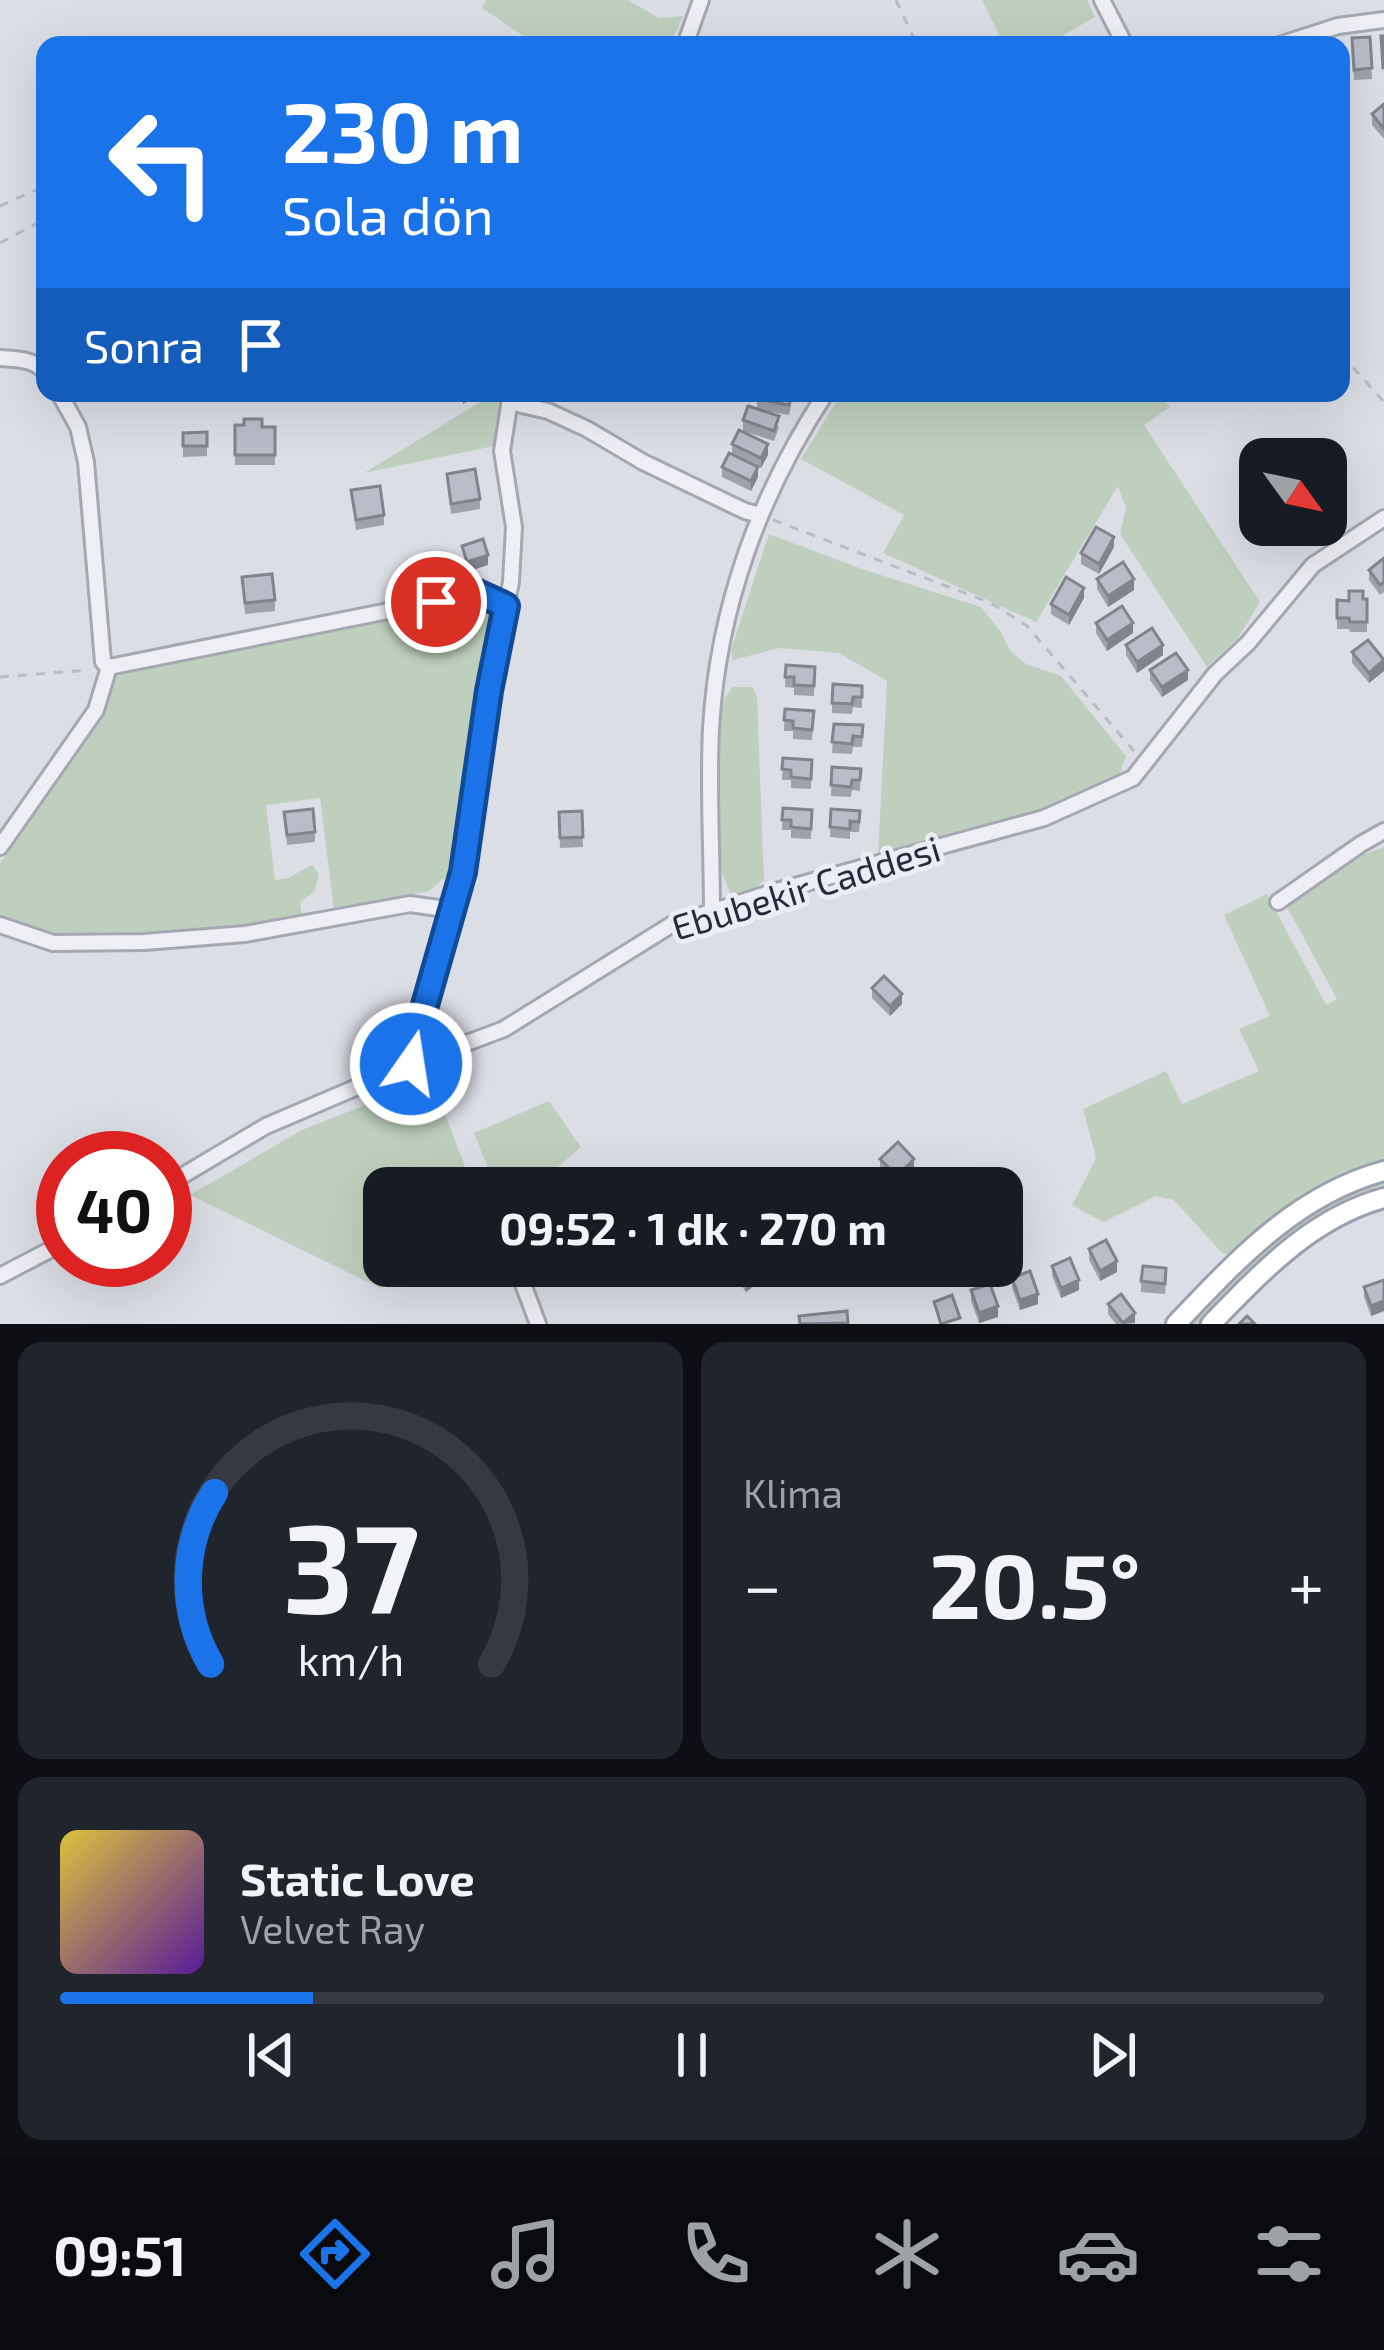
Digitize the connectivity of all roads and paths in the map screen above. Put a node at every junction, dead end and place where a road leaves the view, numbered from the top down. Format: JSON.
{"nodes":[{"id":1,"x":701,"y":0,"type":"edge"},
{"id":2,"x":896,"y":0,"type":"edge"},
{"id":3,"x":1102,"y":0,"type":"edge"},
{"id":4,"x":1384,"y":20,"type":"edge"},
{"id":5,"x":689,"y":36,"type":"edge"},
{"id":6,"x":913,"y":36,"type":"edge"},
{"id":7,"x":1120,"y":36,"type":"edge"},
{"id":8,"x":1307,"y":36,"type":"edge"},
{"id":9,"x":36,"y":190,"type":"edge"},
{"id":10,"x":0,"y":206,"type":"edge"},
{"id":11,"x":36,"y":224,"type":"edge"},
{"id":12,"x":0,"y":243,"type":"edge"},
{"id":13,"x":0,"y":358,"type":"edge"},
{"id":14,"x":36,"y":364,"type":"edge"},
{"id":15,"x":1350,"y":364,"type":"edge"},
{"id":16,"x":64,"y":402,"type":"edge"},
{"id":17,"x":509,"y":402,"type":"edge"},
{"id":18,"x":523,"y":402,"type":"edge"},
{"id":19,"x":820,"y":402,"type":"edge"},
{"id":20,"x":1149,"y":402,"type":"edge"},
{"id":21,"x":1384,"y":402,"type":"edge"},
{"id":22,"x":1152,"y":406,"type":"dead end"},
{"id":23,"x":760,"y":515,"type":"junction"},
{"id":24,"x":1384,"y":518,"type":"edge"},
{"id":25,"x":506,"y":606,"type":"junction"},
{"id":26,"x":109,"y":668,"type":"junction"},
{"id":27,"x":0,"y":677,"type":"edge"},
{"id":28,"x":1144,"y":762,"type":"junction"},
{"id":29,"x":1384,"y":831,"type":"edge"},
{"id":30,"x":0,"y":847,"type":"edge"},
{"id":31,"x":1278,"y":902,"type":"dead end"},
{"id":32,"x":452,"y":910,"type":"junction"},
{"id":33,"x":712,"y":912,"type":"junction"},
{"id":34,"x":0,"y":925,"type":"edge"},
{"id":35,"x":411,"y":1064,"type":"junction"},
{"id":36,"x":192,"y":1170,"type":"edge"},
{"id":37,"x":1384,"y":1171,"type":"edge"},
{"id":38,"x":1384,"y":1198,"type":"edge"},
{"id":39,"x":36,"y":1257,"type":"edge"},
{"id":40,"x":0,"y":1276,"type":"edge"},
{"id":41,"x":524,"y":1287,"type":"edge"},
{"id":42,"x":538,"y":1324,"type":"edge"},
{"id":43,"x":1175,"y":1324,"type":"edge"},
{"id":44,"x":1211,"y":1324,"type":"edge"}],
"edges":[{"from":1,"to":5,"type":"street"},
{"from":2,"to":6,"type":"path"},
{"from":3,"to":7,"type":"street"},
{"from":4,"to":8,"type":"street"},
{"from":9,"to":10,"type":"path"},
{"from":11,"to":12,"type":"path"},
{"from":13,"to":14,"type":"street"},
{"from":15,"to":21,"type":"path"},
{"from":16,"to":26,"type":"street"},
{"from":17,"to":25,"type":"street"},
{"from":18,"to":23,"type":"street"},
{"from":19,"to":23,"type":"street"},
{"from":20,"to":22,"type":"path"},
{"from":23,"to":28,"type":"path"},
{"from":23,"to":33,"type":"street"},
{"from":24,"to":28,"type":"street","name":"Ebubekir Caddesi"},
{"from":25,"to":26,"type":"street"},
{"from":25,"to":32,"type":"street"},
{"from":26,"to":27,"type":"path"},
{"from":26,"to":30,"type":"street"},
{"from":28,"to":33,"type":"street","name":"Ebubekir Caddesi"},
{"from":29,"to":31,"type":"street"},
{"from":32,"to":34,"type":"street"},
{"from":32,"to":35,"type":"street"},
{"from":33,"to":35,"type":"street","name":"Ebubekir Caddesi"},
{"from":35,"to":36,"type":"street","name":"Ebubekir Caddesi"},
{"from":37,"to":43,"type":"main road"},
{"from":38,"to":44,"type":"main road"},
{"from":39,"to":40,"type":"street"},
{"from":41,"to":42,"type":"street"}]}
